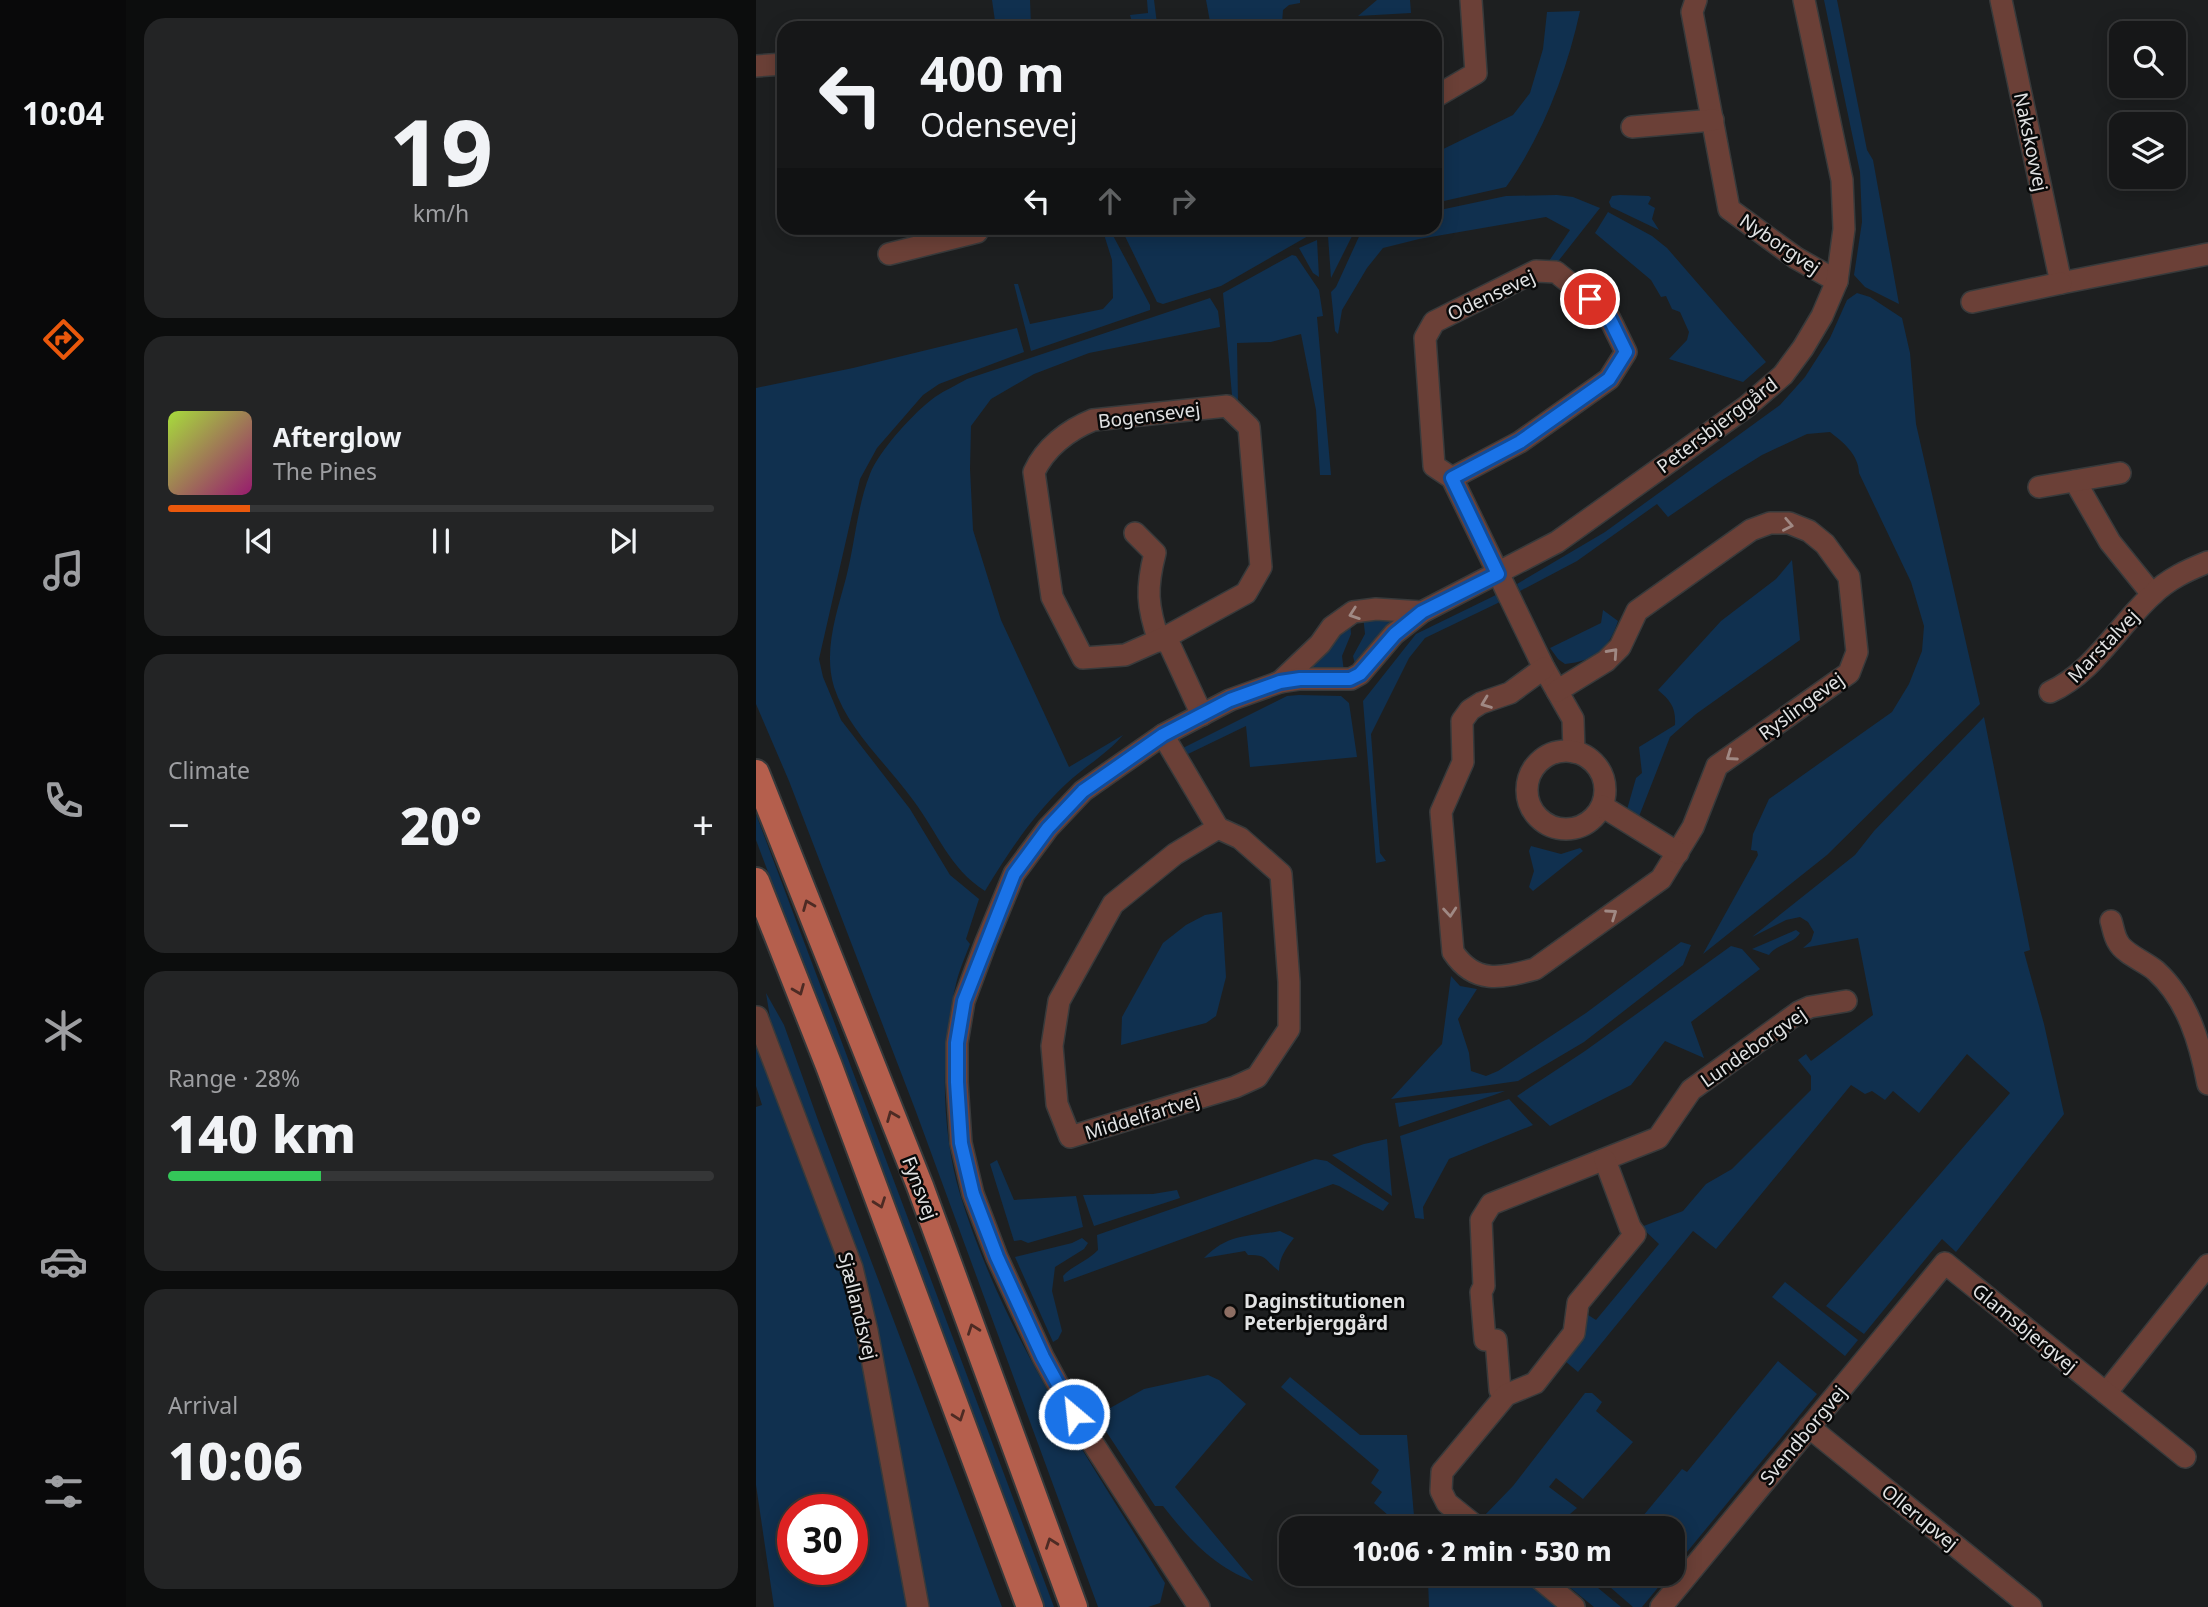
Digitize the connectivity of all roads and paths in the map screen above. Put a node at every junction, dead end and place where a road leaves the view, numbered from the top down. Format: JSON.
{"nodes":[{"id":1,"x":1471,"y":0,"type":"edge"},
{"id":2,"x":1696,"y":0,"type":"edge"},
{"id":3,"x":1804,"y":0,"type":"edge"},
{"id":4,"x":2001,"y":0,"type":"edge"},
{"id":5,"x":777,"y":64,"type":"edge"},
{"id":6,"x":756,"y":66,"type":"edge"},
{"id":7,"x":1442,"y":93,"type":"edge"},
{"id":8,"x":1713,"y":120,"type":"junction"},
{"id":9,"x":1632,"y":127,"type":"dead end"},
{"id":10,"x":965,"y":235,"type":"edge"},
{"id":11,"x":889,"y":254,"type":"dead end"},
{"id":12,"x":2208,"y":254,"type":"edge"},
{"id":13,"x":1836,"y":281,"type":"junction"},
{"id":14,"x":2061,"y":284,"type":"junction"},
{"id":15,"x":1972,"y":302,"type":"dead end"},
{"id":16,"x":2120,"y":474,"type":"dead end"},
{"id":17,"x":1452,"y":478,"type":"junction"},
{"id":18,"x":2075,"y":481,"type":"junction"},
{"id":19,"x":2039,"y":486,"type":"dead end"},
{"id":20,"x":1135,"y":533,"type":"dead end"},
{"id":21,"x":2208,"y":562,"type":"edge"},
{"id":22,"x":1498,"y":574,"type":"junction"},
{"id":23,"x":2152,"y":594,"type":"junction"},
{"id":24,"x":1422,"y":612,"type":"junction"},
{"id":25,"x":1163,"y":639,"type":"junction"},
{"id":26,"x":1544,"y":668,"type":"junction"},
{"id":27,"x":1280,"y":682,"type":"junction"},
{"id":28,"x":1557,"y":691,"type":"junction"},
{"id":29,"x":2050,"y":692,"type":"dead end"},
{"id":30,"x":1202,"y":715,"type":"junction"},
{"id":31,"x":1163,"y":735,"type":"junction"},
{"id":32,"x":1574,"y":752,"type":"junction"},
{"id":33,"x":756,"y":773,"type":"edge"},
{"id":34,"x":1602,"y":806,"type":"junction"},
{"id":35,"x":1218,"y":828,"type":"junction"},
{"id":36,"x":1678,"y":853,"type":"junction"},
{"id":37,"x":756,"y":881,"type":"edge"},
{"id":38,"x":2111,"y":921,"type":"dead end"},
{"id":39,"x":1846,"y":1001,"type":"dead end"},
{"id":40,"x":757,"y":1017,"type":"edge"},
{"id":41,"x":2208,"y":1084,"type":"edge"},
{"id":42,"x":1605,"y":1160,"type":"junction"},
{"id":43,"x":1945,"y":1262,"type":"joint"},
{"id":44,"x":2208,"y":1265,"type":"edge"},
{"id":45,"x":2106,"y":1393,"type":"junction"},
{"id":46,"x":1506,"y":1395,"type":"junction"},
{"id":47,"x":1810,"y":1427,"type":"junction"},
{"id":48,"x":2185,"y":1457,"type":"dead end"},
{"id":49,"x":1463,"y":1516,"type":"edge"},
{"id":50,"x":1549,"y":1586,"type":"edge"},
{"id":51,"x":1665,"y":1606,"type":"edge"},
{"id":52,"x":918,"y":1607,"type":"edge"},
{"id":53,"x":1030,"y":1607,"type":"edge"},
{"id":54,"x":1074,"y":1607,"type":"edge"},
{"id":55,"x":1199,"y":1607,"type":"edge"},
{"id":56,"x":1574,"y":1607,"type":"edge"},
{"id":57,"x":2031,"y":1607,"type":"edge"}],
"edges":[{"from":1,"to":7,"type":"street"},
{"from":2,"to":8,"type":"street","name":"Nyborgvej"},
{"from":3,"to":13,"type":"street","name":"Petersbjerggård"},
{"from":4,"to":14,"type":"street","name":"Nakskovvej"},
{"from":5,"to":6,"type":"street"},
{"from":8,"to":9,"type":"street"},
{"from":8,"to":13,"type":"street","name":"Nyborgvej"},
{"from":10,"to":11,"type":"street"},
{"from":12,"to":14,"type":"street"},
{"from":13,"to":22,"type":"street","name":"Petersbjerggård"},
{"from":14,"to":15,"type":"street"},
{"from":16,"to":18,"type":"street"},
{"from":17,"to":17,"type":"street","name":"Odensevej"},
{"from":17,"to":22,"type":"street","name":"Odensevej"},
{"from":18,"to":19,"type":"street"},
{"from":18,"to":23,"type":"street","name":"Marstalvej"},
{"from":20,"to":25,"type":"street"},
{"from":21,"to":23,"type":"street","name":"Marstalvej"},
{"from":22,"to":24,"type":"street","name":"Petersbjerggård"},
{"from":22,"to":26,"type":"street"},
{"from":23,"to":29,"type":"street","name":"Marstalvej"},
{"from":24,"to":27,"type":"street","name":"Petersbjerggård"},
{"from":24,"to":27,"type":"street","name":"Petersbjerggård","one_way":true},
{"from":25,"to":25,"type":"street","name":"Bogensevej"},
{"from":25,"to":30,"type":"street"},
{"from":26,"to":28,"type":"street"},
{"from":26,"to":36,"type":"street","name":"Ryslingevej","one_way":true},
{"from":27,"to":30,"type":"street","name":"Petersbjerggård"},
{"from":28,"to":32,"type":"street"},
{"from":28,"to":36,"type":"street","name":"Ryslingevej","one_way":true},
{"from":30,"to":31,"type":"street","name":"Petersbjerggård"},
{"from":31,"to":35,"type":"street","name":"Middelfartvej"},
{"from":31,"to":55,"type":"street","name":"Petersbjerggård"},
{"from":32,"to":34,"type":"street"},
{"from":32,"to":34,"type":"street"},
{"from":54,"to":33,"type":"main road","name":"Fynsvej","one_way":true},
{"from":34,"to":36,"type":"street"},
{"from":35,"to":35,"type":"street","name":"Middelfartvej"},
{"from":37,"to":53,"type":"main road","one_way":true},
{"from":38,"to":41,"type":"street"},
{"from":39,"to":42,"type":"street","name":"Lundeborgvej"},
{"from":40,"to":52,"type":"street","name":"Sjællandsvej"},
{"from":42,"to":46,"type":"street"},
{"from":42,"to":46,"type":"street","name":"Lundeborgvej"},
{"from":43,"to":45,"type":"street","name":"Glamsbjergvej"},
{"from":43,"to":47,"type":"street","name":"Svendborgvej"},
{"from":44,"to":45,"type":"street"},
{"from":45,"to":48,"type":"street","name":"Glamsbjergvej"},
{"from":46,"to":49,"type":"street"},
{"from":47,"to":51,"type":"street","name":"Svendborgvej"},
{"from":47,"to":57,"type":"street","name":"Ollerupvej"},
{"from":50,"to":56,"type":"street"}]}
